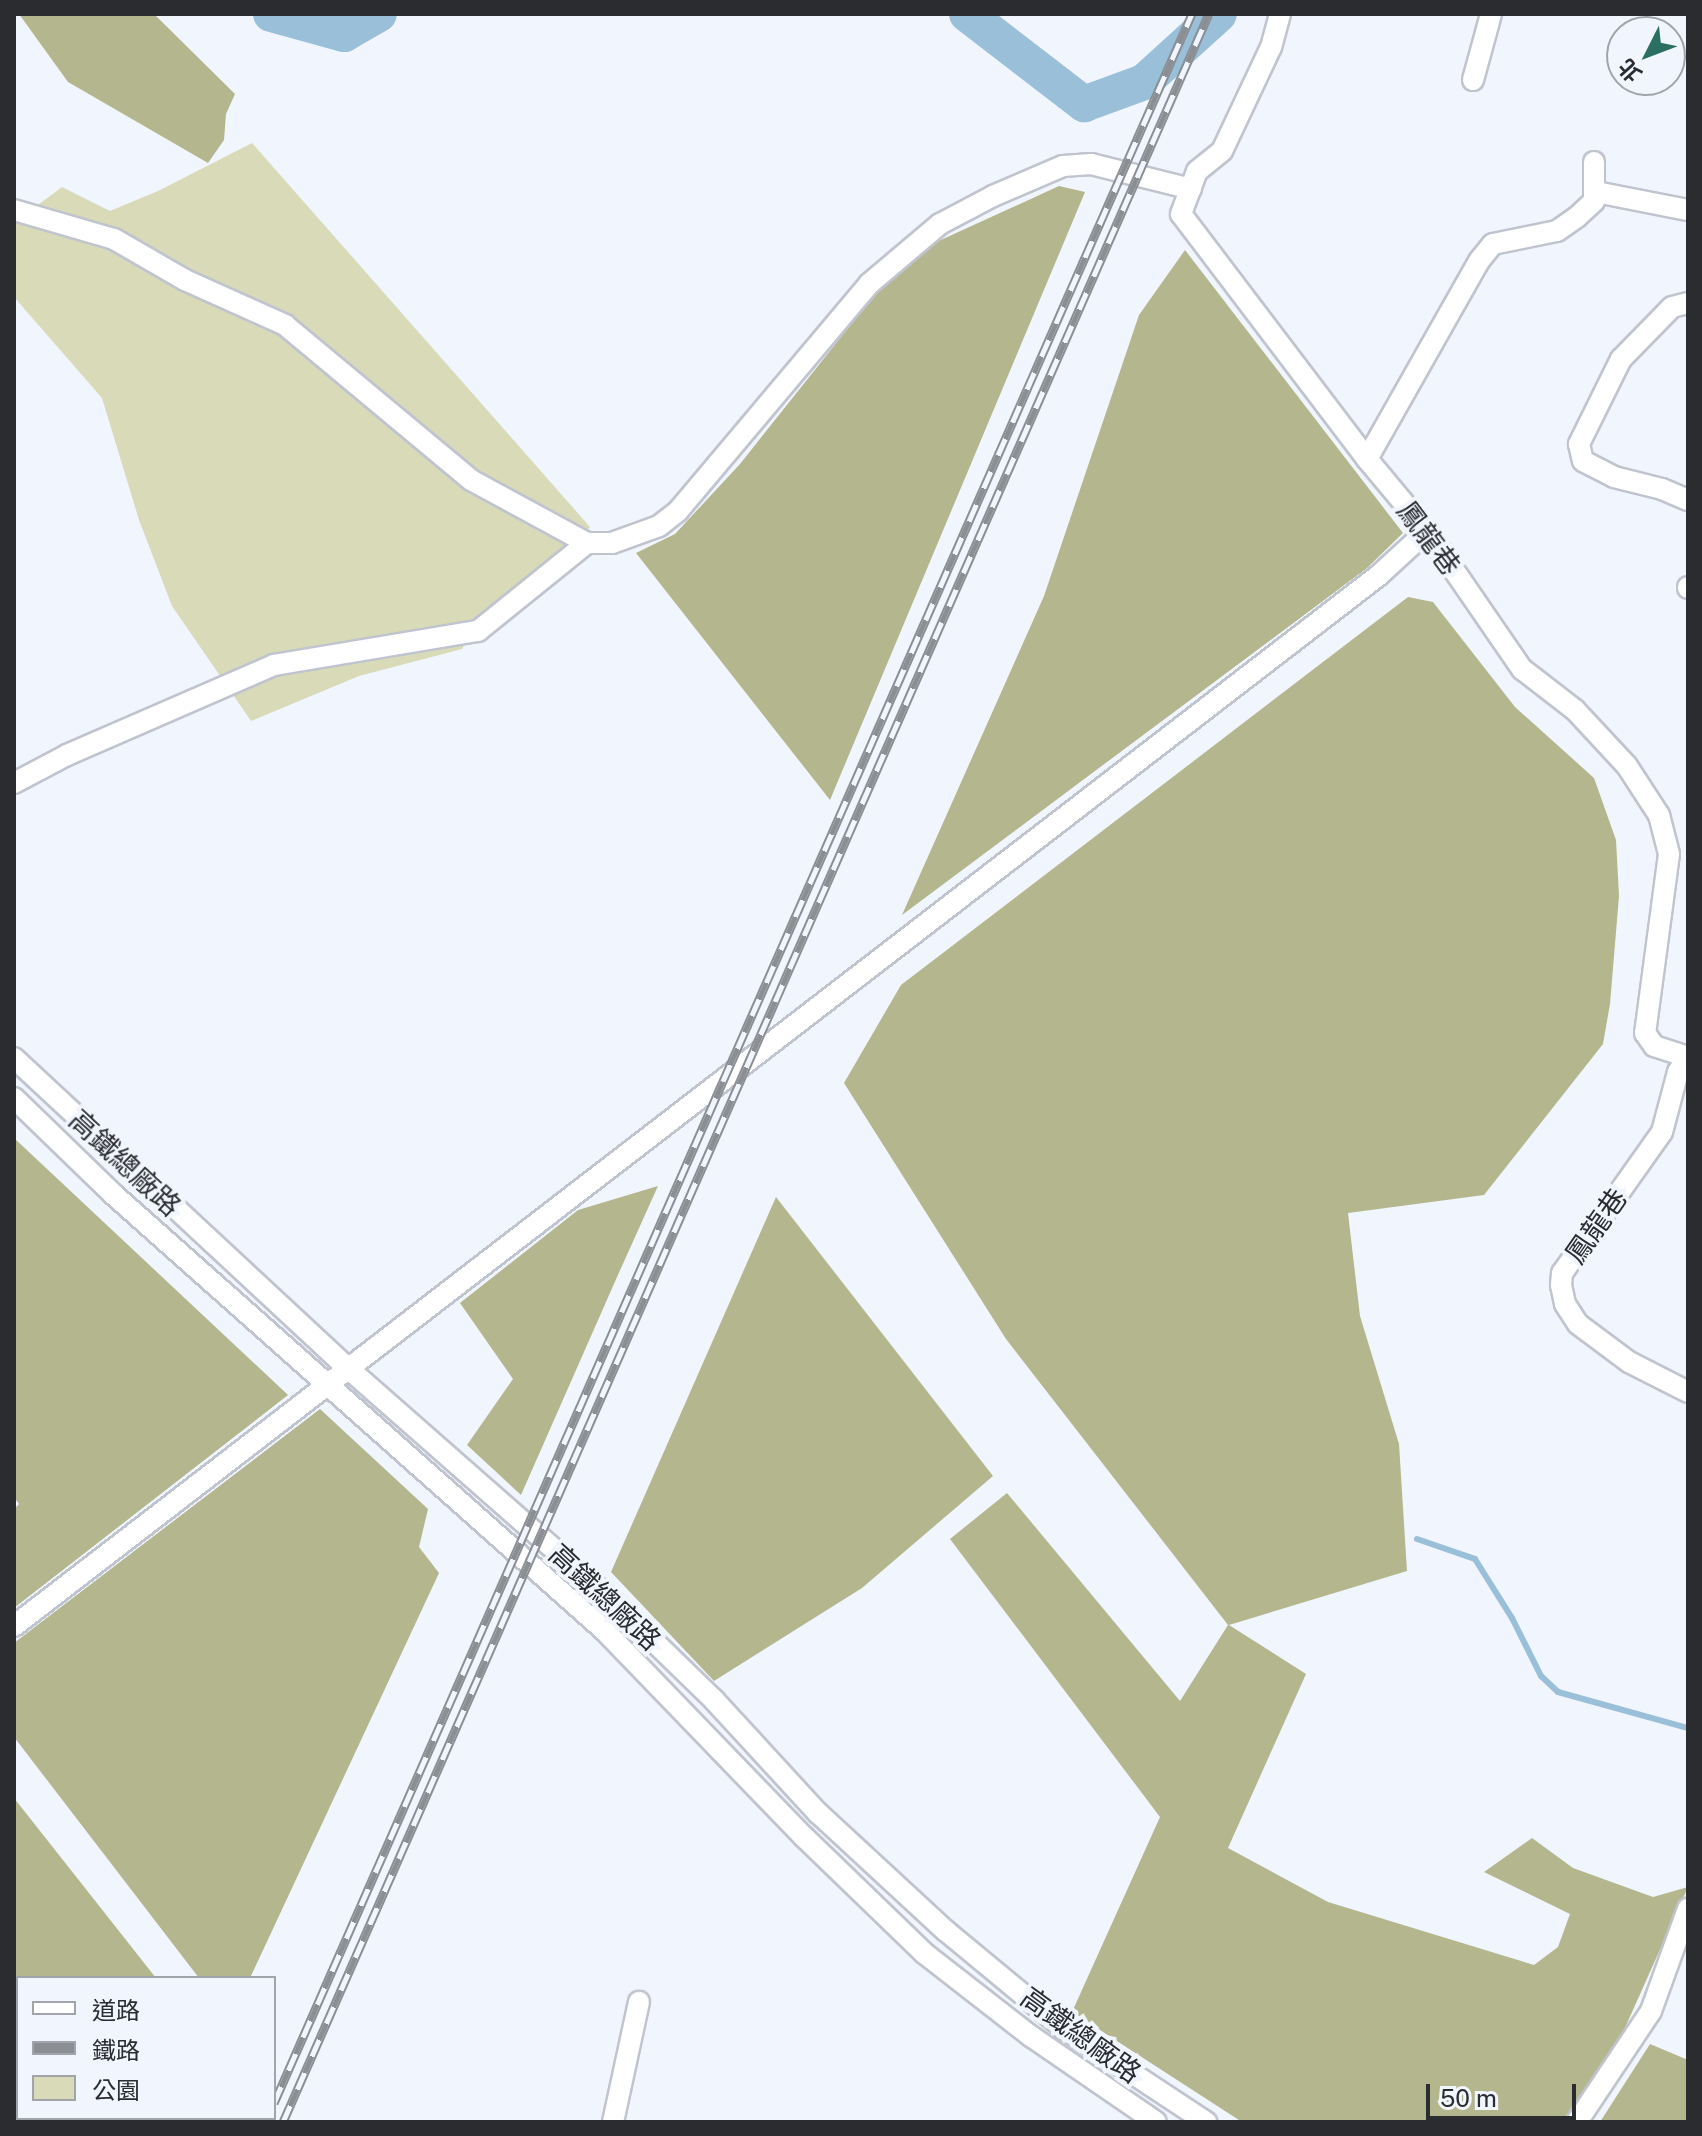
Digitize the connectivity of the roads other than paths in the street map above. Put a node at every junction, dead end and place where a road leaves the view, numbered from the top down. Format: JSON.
{"nodes":[{"id":1,"x":1280,"y":14,"type":"edge"},
{"id":2,"x":1491,"y":14,"type":"edge"},
{"id":3,"x":1473,"y":80,"type":"dead end"},
{"id":4,"x":1594,"y":162,"type":"dead end"},
{"id":5,"x":1191,"y":189,"type":"junction"},
{"id":6,"x":1596,"y":192,"type":"junction"},
{"id":7,"x":14,"y":210,"type":"edge"},
{"id":8,"x":1688,"y":210,"type":"edge"},
{"id":9,"x":1688,"y":303,"type":"edge"},
{"id":10,"x":1367,"y":459,"type":"junction"},
{"id":11,"x":1688,"y":500,"type":"edge"},
{"id":12,"x":1427,"y":531,"type":"junction"},
{"id":13,"x":587,"y":543,"type":"junction"},
{"id":14,"x":14,"y":783,"type":"edge"},
{"id":15,"x":1688,"y":1056,"type":"edge"},
{"id":16,"x":14,"y":1058,"type":"edge"},
{"id":17,"x":14,"y":1098,"type":"edge"},
{"id":18,"x":349,"y":1369,"type":"junction"},
{"id":19,"x":326,"y":1385,"type":"junction"},
{"id":20,"x":1688,"y":1392,"type":"edge"},
{"id":21,"x":14,"y":1626,"type":"edge"},
{"id":22,"x":1688,"y":1909,"type":"edge"},
{"id":23,"x":639,"y":2002,"type":"dead end"},
{"id":24,"x":613,"y":2122,"type":"edge"},
{"id":25,"x":1156,"y":2122,"type":"edge"},
{"id":26,"x":1206,"y":2122,"type":"edge"},
{"id":27,"x":1577,"y":2122,"type":"edge"}],
"edges":[{"from":1,"to":5,"type":"street"},
{"from":2,"to":3,"type":"street"},
{"from":4,"to":6,"type":"street"},
{"from":5,"to":10,"type":"street","name":"鳳龍巷"},
{"from":5,"to":13,"type":"street"},
{"from":6,"to":8,"type":"street"},
{"from":6,"to":10,"type":"street"},
{"from":7,"to":13,"type":"street"},
{"from":9,"to":11,"type":"street"},
{"from":10,"to":12,"type":"street","name":"鳳龍巷"},
{"from":12,"to":15,"type":"street","name":"鳳龍巷"},
{"from":12,"to":18,"type":"street"},
{"from":13,"to":14,"type":"street"},
{"from":15,"to":20,"type":"street","name":"鳳龍巷"},
{"from":16,"to":18,"type":"street","name":"高鐵總廠路"},
{"from":17,"to":19,"type":"street","name":"高鐵總廠路"},
{"from":18,"to":19,"type":"street"},
{"from":18,"to":26,"type":"street","name":"高鐵總廠路"},
{"from":19,"to":21,"type":"street"},
{"from":19,"to":25,"type":"street","name":"高鐵總廠路"},
{"from":22,"to":27,"type":"street"},
{"from":23,"to":24,"type":"street"}]}
